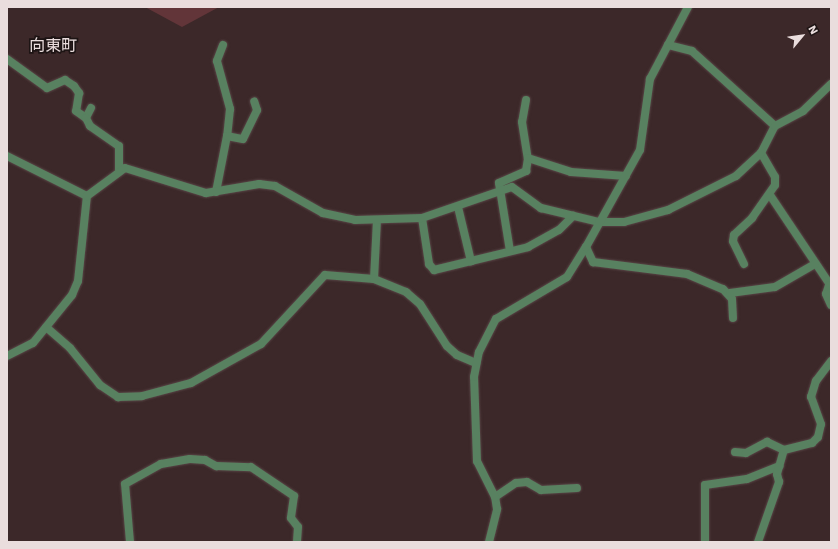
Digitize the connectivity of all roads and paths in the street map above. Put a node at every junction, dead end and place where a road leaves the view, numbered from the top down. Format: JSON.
{"nodes":[{"id":1,"x":688,"y":7,"type":"edge"},
{"id":2,"x":224,"y":45,"type":"dead end"},
{"id":3,"x":668,"y":45,"type":"junction"},
{"id":4,"x":7,"y":59,"type":"edge"},
{"id":5,"x":831,"y":84,"type":"edge"},
{"id":6,"x":526,"y":100,"type":"dead end"},
{"id":7,"x":254,"y":101,"type":"dead end"},
{"id":8,"x":91,"y":108,"type":"dead end"},
{"id":9,"x":86,"y":118,"type":"junction"},
{"id":10,"x":775,"y":126,"type":"junction"},
{"id":11,"x":227,"y":136,"type":"junction"},
{"id":12,"x":761,"y":152,"type":"junction"},
{"id":13,"x":7,"y":156,"type":"edge"},
{"id":14,"x":528,"y":158,"type":"junction"},
{"id":15,"x":119,"y":170,"type":"junction"},
{"id":16,"x":626,"y":176,"type":"junction"},
{"id":17,"x":216,"y":192,"type":"junction"},
{"id":18,"x":498,"y":192,"type":"junction"},
{"id":19,"x":87,"y":196,"type":"junction"},
{"id":20,"x":770,"y":196,"type":"junction"},
{"id":21,"x":458,"y":207,"type":"junction"},
{"id":22,"x":573,"y":216,"type":"junction"},
{"id":23,"x":422,"y":218,"type":"junction"},
{"id":24,"x":377,"y":220,"type":"junction"},
{"id":25,"x":599,"y":222,"type":"junction"},
{"id":26,"x":586,"y":247,"type":"junction"},
{"id":27,"x":510,"y":251,"type":"junction"},
{"id":28,"x":471,"y":260,"type":"junction"},
{"id":29,"x":744,"y":264,"type":"dead end"},
{"id":30,"x":816,"y":264,"type":"junction"},
{"id":31,"x":374,"y":279,"type":"junction"},
{"id":32,"x":830,"y":285,"type":"edge"},
{"id":33,"x":730,"y":293,"type":"junction"},
{"id":34,"x":831,"y":305,"type":"edge"},
{"id":35,"x":733,"y":318,"type":"dead end"},
{"id":36,"x":46,"y":328,"type":"junction"},
{"id":37,"x":7,"y":356,"type":"edge"},
{"id":38,"x":831,"y":361,"type":"edge"},
{"id":39,"x":476,"y":363,"type":"junction"},
{"id":40,"x":784,"y":450,"type":"junction"},
{"id":41,"x":734,"y":452,"type":"dead end"},
{"id":42,"x":780,"y":466,"type":"junction"},
{"id":43,"x":577,"y":488,"type":"dead end"},
{"id":44,"x":495,"y":497,"type":"junction"},
{"id":45,"x":130,"y":542,"type":"edge"},
{"id":46,"x":297,"y":542,"type":"edge"},
{"id":47,"x":489,"y":542,"type":"edge"},
{"id":48,"x":705,"y":542,"type":"edge"},
{"id":49,"x":758,"y":542,"type":"edge"}],
"edges":[{"from":1,"to":3,"type":"street"},
{"from":2,"to":11,"type":"street"},
{"from":3,"to":10,"type":"street"},
{"from":3,"to":16,"type":"street"},
{"from":4,"to":9,"type":"street"},
{"from":5,"to":10,"type":"street"},
{"from":6,"to":14,"type":"street"},
{"from":7,"to":11,"type":"street"},
{"from":8,"to":9,"type":"street"},
{"from":9,"to":15,"type":"street"},
{"from":10,"to":12,"type":"street"},
{"from":11,"to":17,"type":"street"},
{"from":12,"to":20,"type":"street"},
{"from":12,"to":25,"type":"street"},
{"from":13,"to":19,"type":"street"},
{"from":14,"to":16,"type":"street"},
{"from":14,"to":18,"type":"street"},
{"from":15,"to":17,"type":"street"},
{"from":15,"to":19,"type":"street"},
{"from":16,"to":25,"type":"street"},
{"from":17,"to":24,"type":"street"},
{"from":18,"to":21,"type":"street"},
{"from":18,"to":22,"type":"street"},
{"from":18,"to":27,"type":"street"},
{"from":19,"to":36,"type":"street"},
{"from":20,"to":29,"type":"street"},
{"from":20,"to":30,"type":"street"},
{"from":21,"to":23,"type":"street"},
{"from":21,"to":28,"type":"street"},
{"from":22,"to":25,"type":"street"},
{"from":22,"to":27,"type":"street"},
{"from":23,"to":24,"type":"street"},
{"from":23,"to":28,"type":"street"},
{"from":24,"to":31,"type":"street"},
{"from":25,"to":26,"type":"street"},
{"from":26,"to":33,"type":"street"},
{"from":26,"to":39,"type":"street"},
{"from":27,"to":28,"type":"street"},
{"from":30,"to":32,"type":"street"},
{"from":30,"to":33,"type":"street"},
{"from":31,"to":36,"type":"street"},
{"from":31,"to":39,"type":"street"},
{"from":32,"to":34,"type":"street"},
{"from":33,"to":35,"type":"street"},
{"from":36,"to":37,"type":"street"},
{"from":38,"to":40,"type":"street"},
{"from":39,"to":44,"type":"street"},
{"from":40,"to":41,"type":"street"},
{"from":40,"to":42,"type":"street"},
{"from":42,"to":48,"type":"street"},
{"from":42,"to":49,"type":"street"},
{"from":43,"to":44,"type":"street"},
{"from":44,"to":47,"type":"street"},
{"from":45,"to":46,"type":"street"}]}
